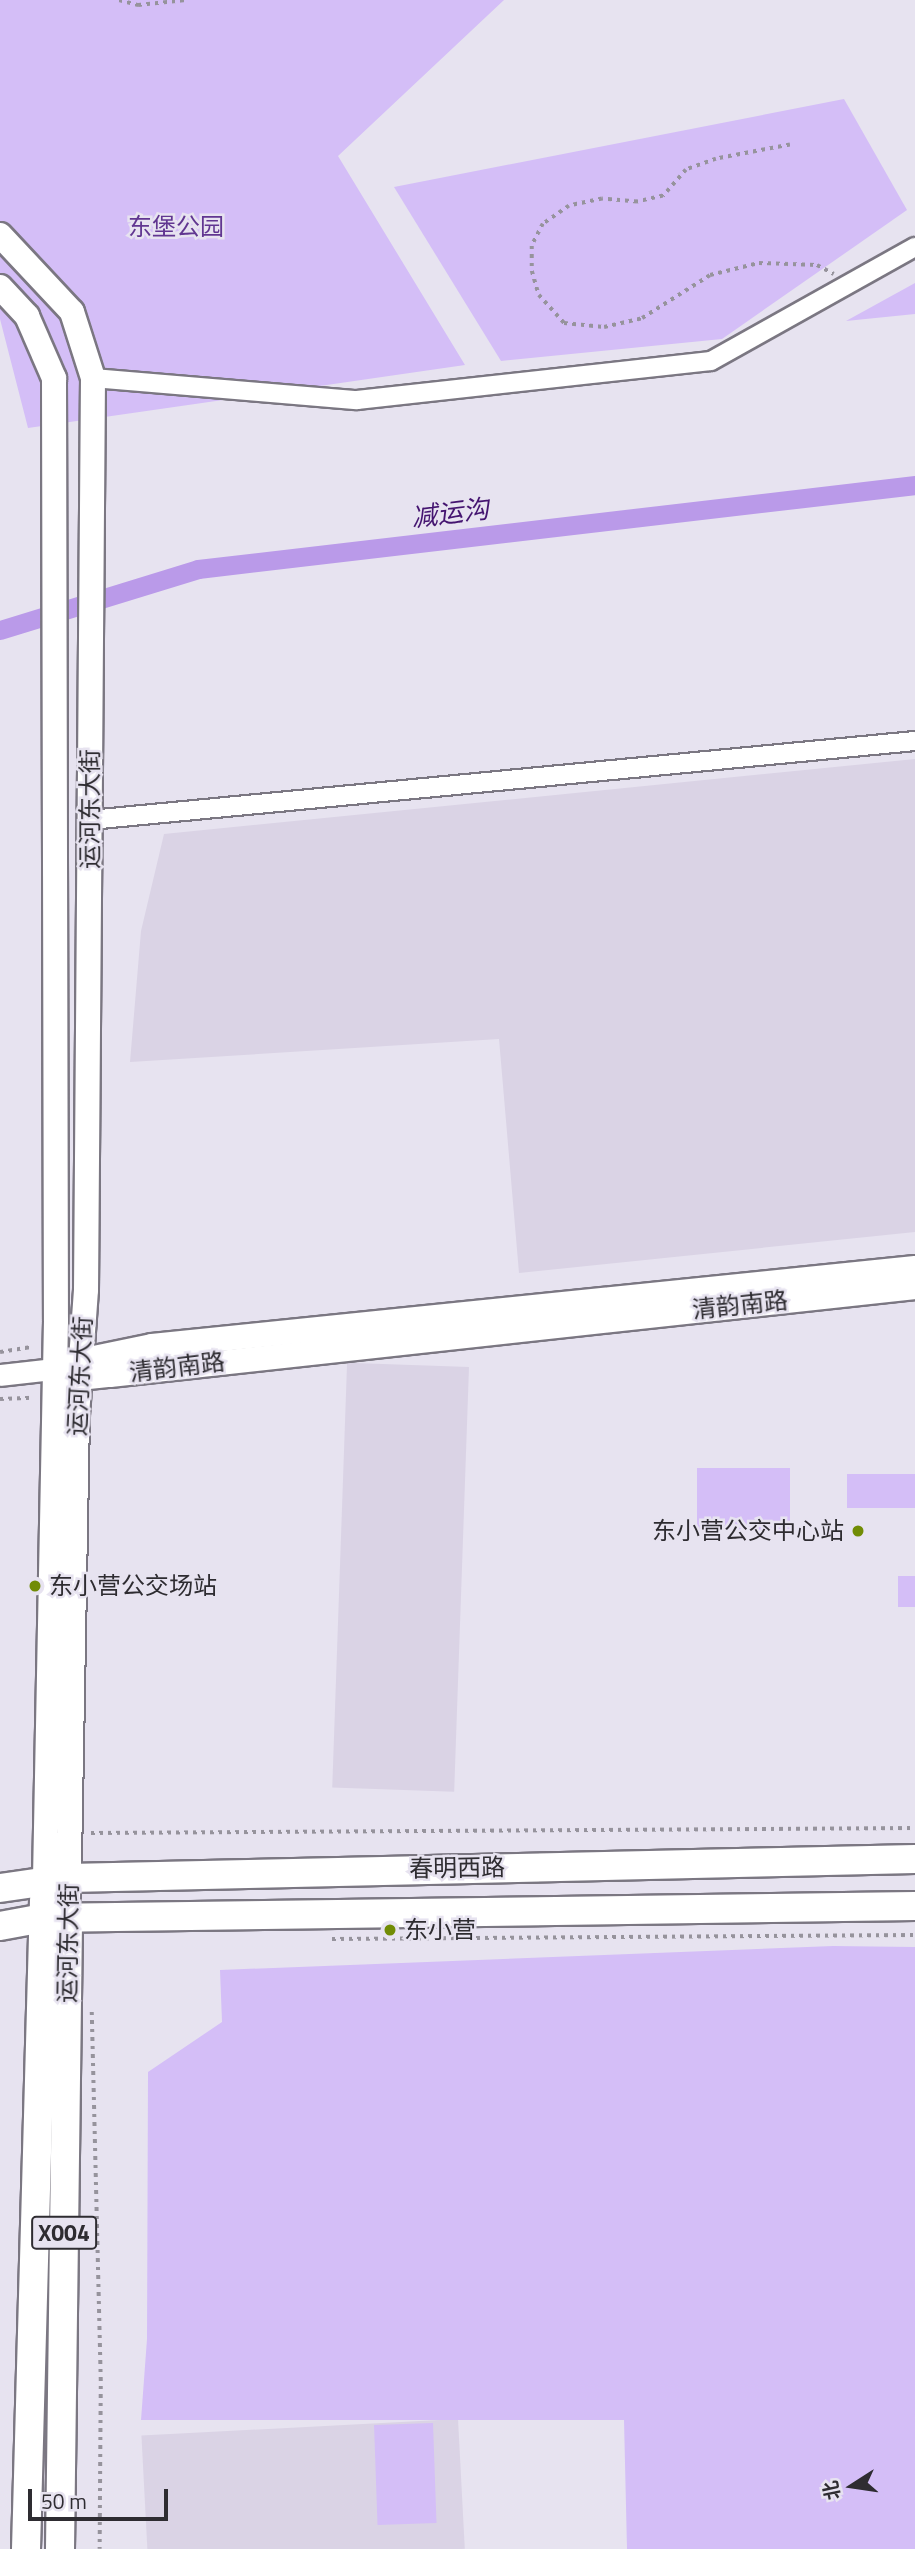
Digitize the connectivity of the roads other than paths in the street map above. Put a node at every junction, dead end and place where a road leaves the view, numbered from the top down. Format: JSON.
{"nodes":[{"id":1,"x":0,"y":235,"type":"edge"},
{"id":2,"x":915,"y":247,"type":"edge"},
{"id":3,"x":0,"y":287,"type":"edge"},
{"id":4,"x":93,"y":378,"type":"junction"},
{"id":5,"x":915,"y":741,"type":"edge"},
{"id":6,"x":90,"y":820,"type":"junction"},
{"id":7,"x":915,"y":1268,"type":"edge"},
{"id":8,"x":915,"y":1287,"type":"edge"},
{"id":9,"x":79,"y":1368,"type":"junction"},
{"id":10,"x":53,"y":1369,"type":"junction"},
{"id":11,"x":0,"y":1375,"type":"edge"},
{"id":12,"x":915,"y":1859,"type":"edge"},
{"id":13,"x":57,"y":1879,"type":"junction"},
{"id":14,"x":0,"y":1888,"type":"edge"},
{"id":15,"x":915,"y":1906,"type":"edge"},
{"id":16,"x":56,"y":1917,"type":"junction"},
{"id":17,"x":0,"y":1926,"type":"edge"},
{"id":18,"x":26,"y":2549,"type":"edge"},
{"id":19,"x":60,"y":2549,"type":"edge"}],
"edges":[{"from":1,"to":4,"type":"main road","name":"运河东大街","number":"X004"},
{"from":2,"to":4,"type":"street"},
{"from":3,"to":10,"type":"main road","name":"运河东大街","number":"X004"},
{"from":4,"to":6,"type":"main road","name":"运河东大街","number":"X004"},
{"from":5,"to":6,"type":"street"},
{"from":6,"to":9,"type":"main road","name":"运河东大街","number":"X004"},
{"from":7,"to":9,"type":"main road","name":"清韵南路"},
{"from":8,"to":9,"type":"main road","name":"清韵南路"},
{"from":9,"to":10,"type":"main road","name":"清韵南路"},
{"from":9,"to":13,"type":"main road","name":"运河东大街","number":"X004"},
{"from":10,"to":11,"type":"street"},
{"from":10,"to":13,"type":"main road","name":"运河东大街","number":"X004"},
{"from":12,"to":13,"type":"main road","name":"春明西路"},
{"from":13,"to":14,"type":"main road","name":"春明西路"},
{"from":13,"to":16,"type":"main road","name":"运河东大街","number":"X004"},
{"from":15,"to":16,"type":"main road","name":"春明西路"},
{"from":16,"to":17,"type":"main road","name":"春明西路"},
{"from":16,"to":18,"type":"main road","name":"运河东大街","number":"X004"},
{"from":16,"to":19,"type":"main road","name":"运河东大街","number":"X004"}]}
